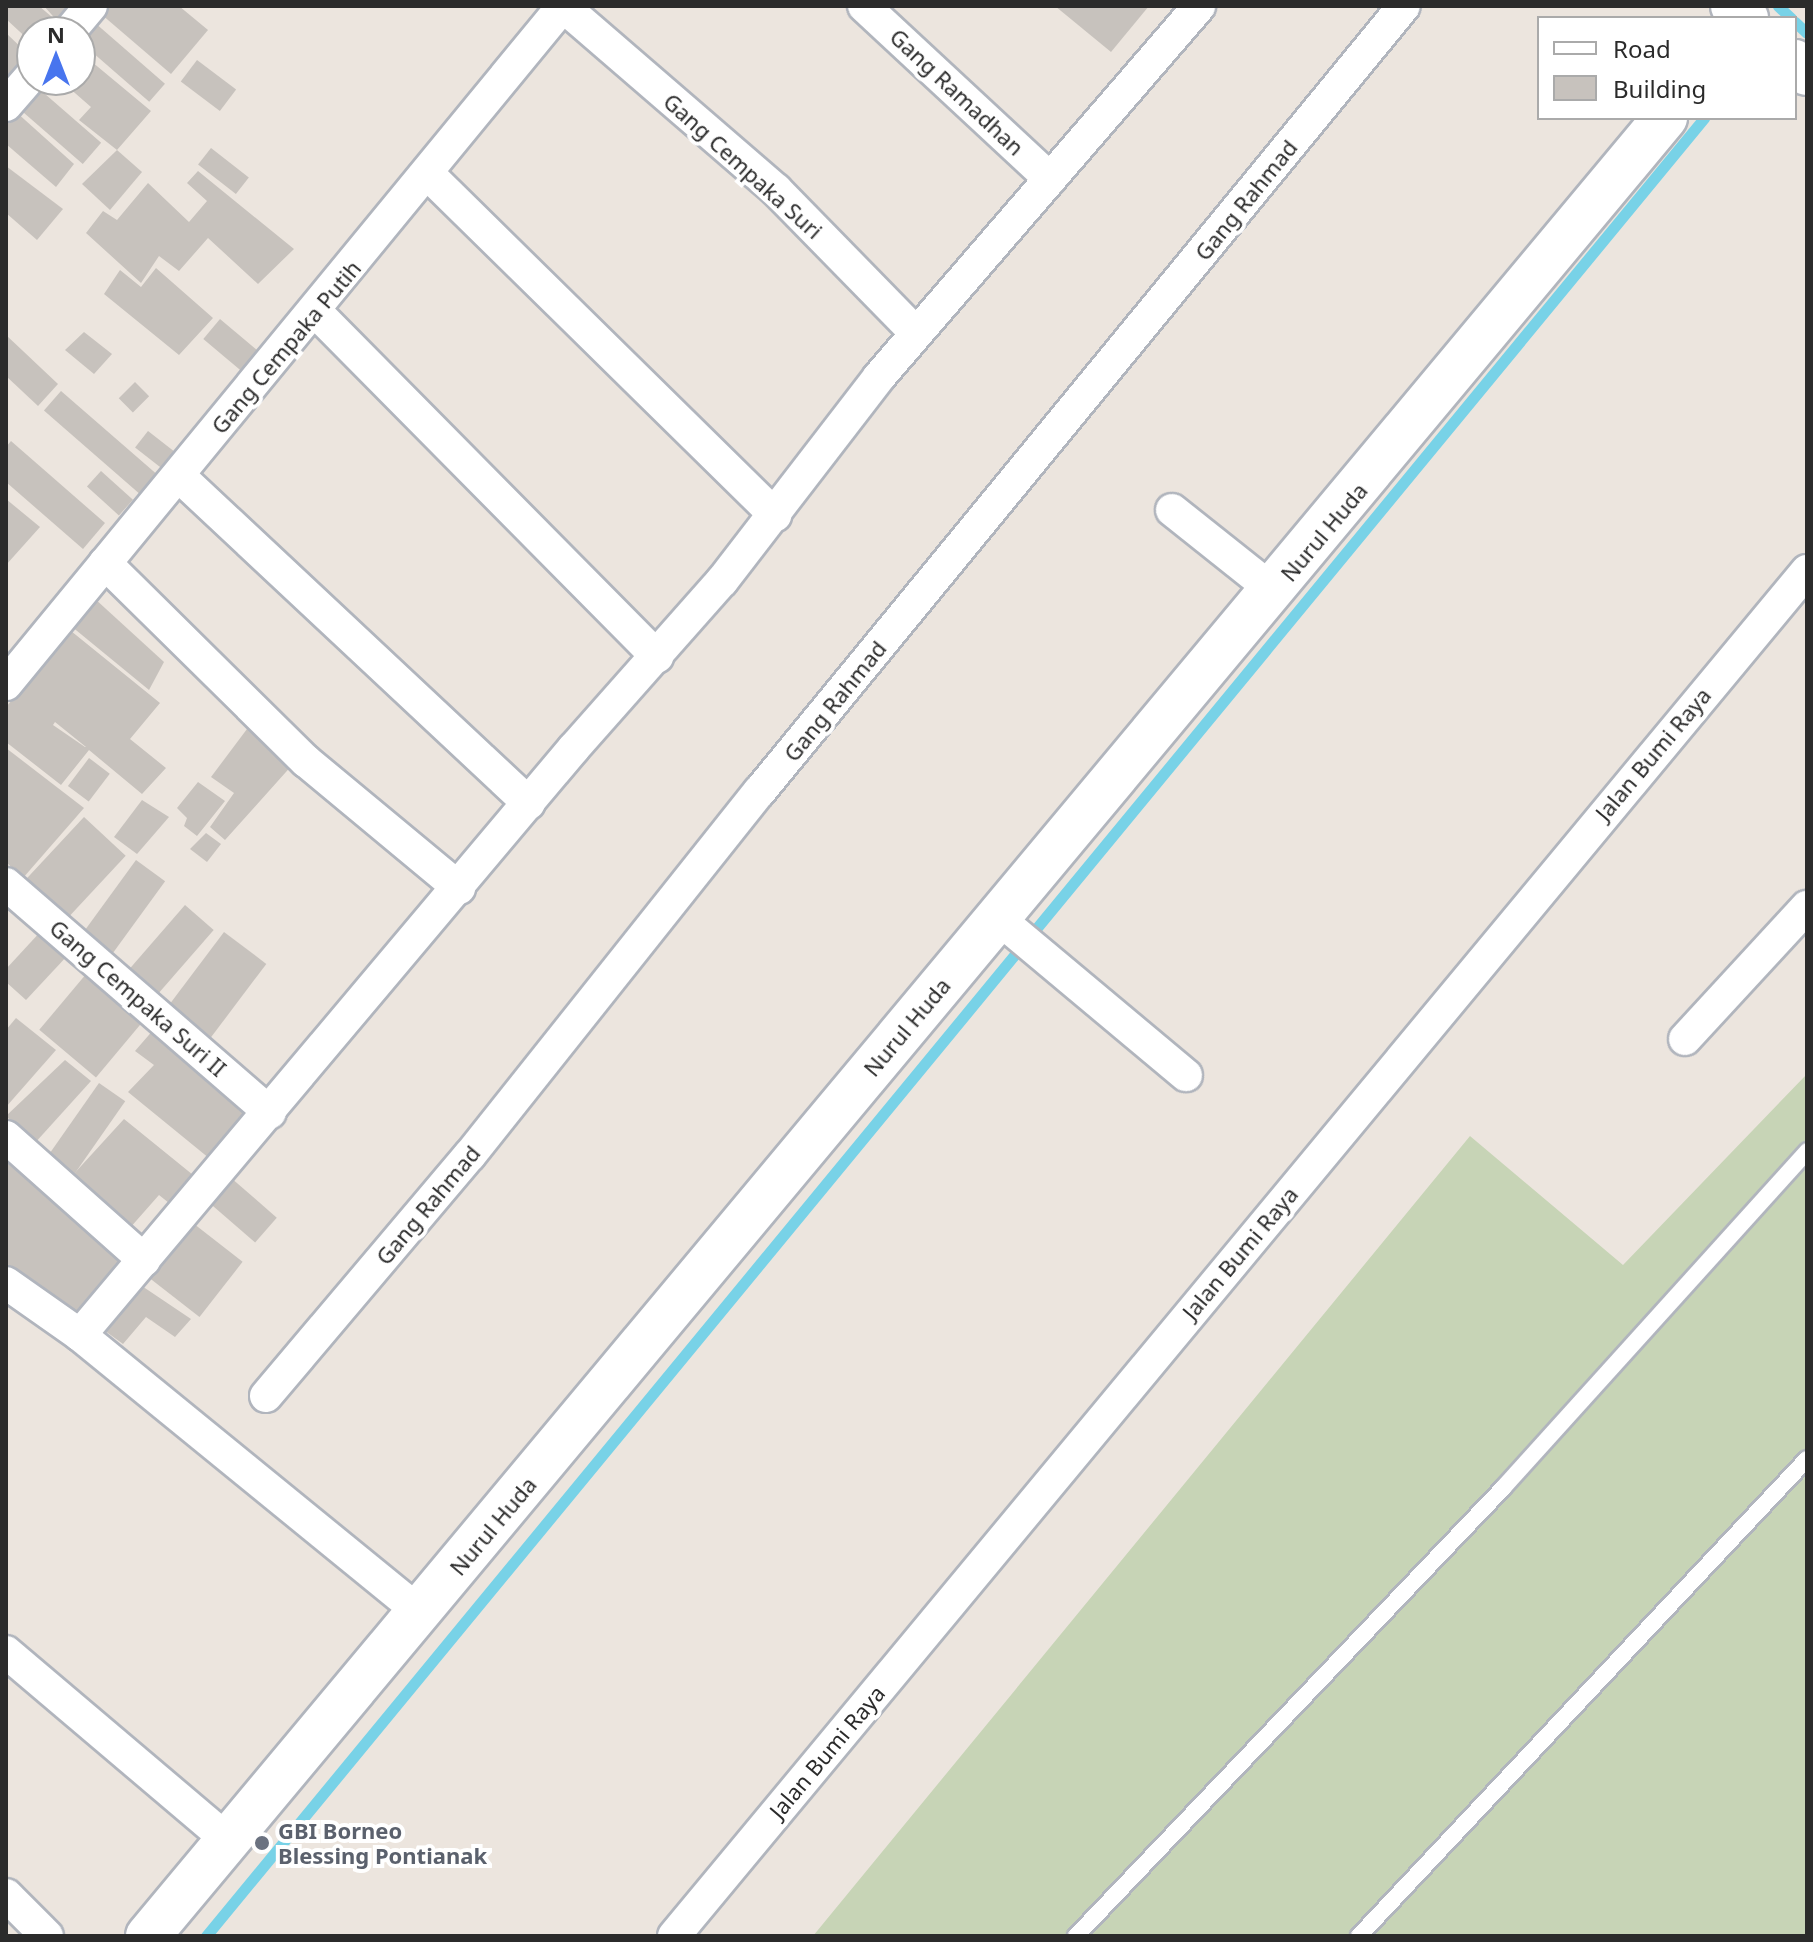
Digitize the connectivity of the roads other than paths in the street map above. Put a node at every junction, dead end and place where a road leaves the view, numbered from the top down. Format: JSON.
{"nodes":[{"id":1,"x":563,"y":6,"type":"edge"},
{"id":2,"x":864,"y":6,"type":"edge"},
{"id":3,"x":1199,"y":6,"type":"edge"},
{"id":4,"x":1404,"y":6,"type":"edge"},
{"id":5,"x":1663,"y":120,"type":"edge"},
{"id":6,"x":428,"y":174,"type":"junction"},
{"id":7,"x":1050,"y":179,"type":"junction"},
{"id":8,"x":316,"y":312,"type":"junction"},
{"id":9,"x":916,"y":333,"type":"junction"},
{"id":10,"x":179,"y":476,"type":"junction"},
{"id":11,"x":1172,"y":510,"type":"dead end"},
{"id":12,"x":775,"y":515,"type":"junction"},
{"id":13,"x":105,"y":563,"type":"junction"},
{"id":14,"x":1807,"y":571,"type":"edge"},
{"id":15,"x":1274,"y":591,"type":"junction"},
{"id":16,"x":657,"y":657,"type":"junction"},
{"id":17,"x":6,"y":684,"type":"edge"},
{"id":18,"x":529,"y":803,"type":"junction"},
{"id":19,"x":6,"y":884,"type":"edge"},
{"id":20,"x":459,"y":888,"type":"junction"},
{"id":21,"x":1807,"y":907,"type":"edge"},
{"id":22,"x":998,"y":918,"type":"junction"},
{"id":23,"x":1685,"y":1039,"type":"dead end"},
{"id":24,"x":1186,"y":1075,"type":"dead end"},
{"id":25,"x":270,"y":1113,"type":"junction"},
{"id":26,"x":6,"y":1137,"type":"edge"},
{"id":27,"x":1807,"y":1151,"type":"edge"},
{"id":28,"x":144,"y":1260,"type":"junction"},
{"id":29,"x":6,"y":1283,"type":"edge"},
{"id":30,"x":80,"y":1335,"type":"junction"},
{"id":31,"x":266,"y":1396,"type":"dead end"},
{"id":32,"x":1807,"y":1459,"type":"edge"},
{"id":33,"x":420,"y":1612,"type":"junction"},
{"id":34,"x":6,"y":1652,"type":"edge"},
{"id":35,"x":229,"y":1841,"type":"junction"},
{"id":36,"x":6,"y":1895,"type":"edge"},
{"id":37,"x":47,"y":1936,"type":"edge"},
{"id":38,"x":148,"y":1936,"type":"edge"},
{"id":39,"x":674,"y":1936,"type":"edge"},
{"id":40,"x":1076,"y":1936,"type":"edge"},
{"id":41,"x":1359,"y":1936,"type":"edge"}],
"edges":[{"from":1,"to":6,"type":"street","name":"Gang Cempaka Putih"},
{"from":1,"to":9,"type":"street","name":"Gang Cempaka Suri"},
{"from":2,"to":7,"type":"street","name":"Gang Ramadhan"},
{"from":3,"to":7,"type":"street"},
{"from":4,"to":31,"type":"street","name":"Gang Rahmad"},
{"from":5,"to":15,"type":"street","name":"Nurul Huda"},
{"from":6,"to":8,"type":"street","name":"Gang Cempaka Putih"},
{"from":6,"to":12,"type":"street"},
{"from":7,"to":9,"type":"street"},
{"from":8,"to":10,"type":"street","name":"Gang Cempaka Putih"},
{"from":8,"to":16,"type":"street"},
{"from":9,"to":12,"type":"street"},
{"from":10,"to":13,"type":"street","name":"Gang Cempaka Putih"},
{"from":10,"to":18,"type":"street"},
{"from":11,"to":15,"type":"street"},
{"from":12,"to":16,"type":"street"},
{"from":13,"to":17,"type":"street","name":"Gang Cempaka Putih"},
{"from":13,"to":20,"type":"street"},
{"from":14,"to":39,"type":"street","name":"Jalan Bumi Raya"},
{"from":15,"to":22,"type":"street","name":"Nurul Huda"},
{"from":16,"to":18,"type":"street"},
{"from":18,"to":20,"type":"street"},
{"from":19,"to":25,"type":"street","name":"Gang Cempaka Suri II"},
{"from":20,"to":25,"type":"street"},
{"from":21,"to":23,"type":"street"},
{"from":22,"to":24,"type":"street"},
{"from":22,"to":33,"type":"street","name":"Nurul Huda"},
{"from":25,"to":28,"type":"street"},
{"from":26,"to":28,"type":"street"},
{"from":27,"to":40,"type":"lane"},
{"from":28,"to":30,"type":"street"},
{"from":29,"to":30,"type":"street"},
{"from":30,"to":33,"type":"street"},
{"from":32,"to":41,"type":"lane"},
{"from":33,"to":35,"type":"street","name":"Nurul Huda"},
{"from":34,"to":35,"type":"street"},
{"from":35,"to":38,"type":"street","name":"Nurul Huda"},
{"from":36,"to":37,"type":"street"}]}
